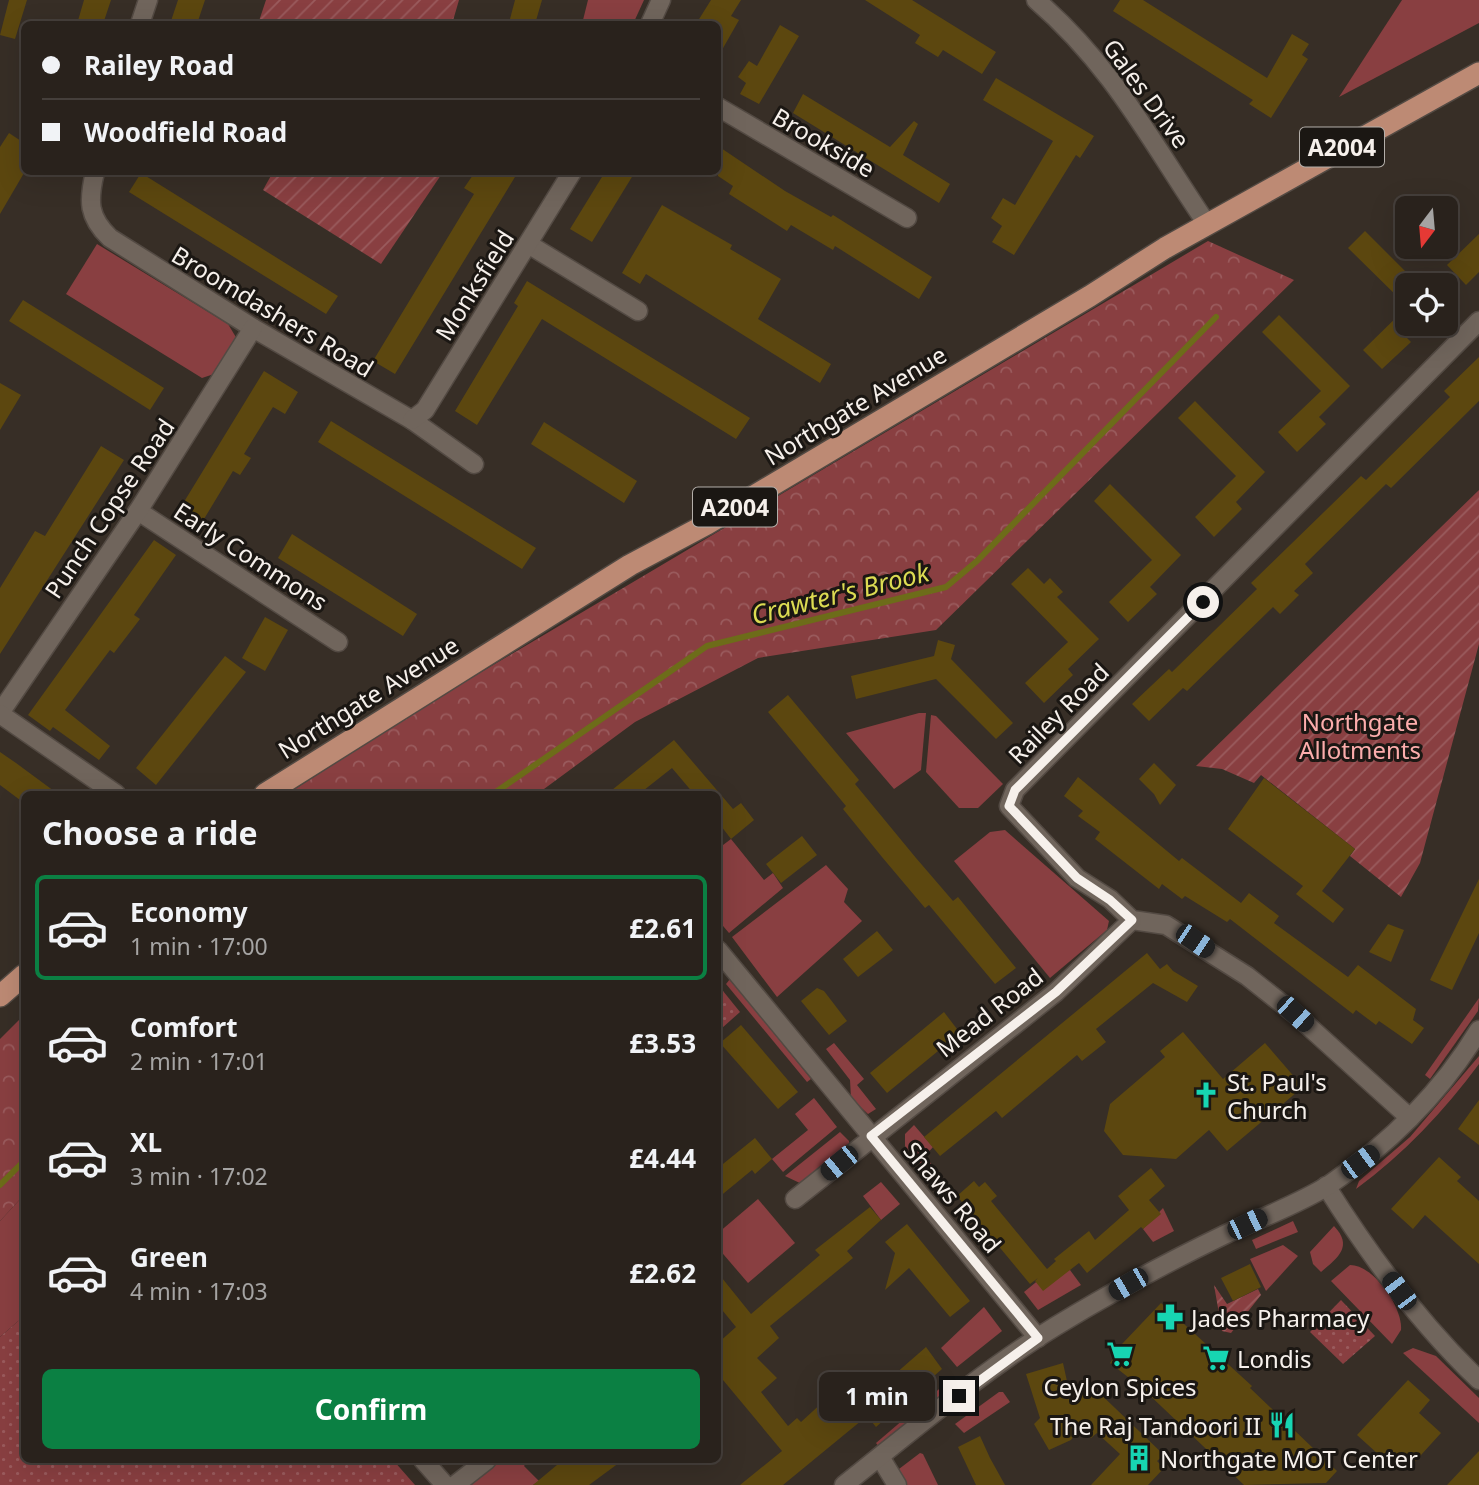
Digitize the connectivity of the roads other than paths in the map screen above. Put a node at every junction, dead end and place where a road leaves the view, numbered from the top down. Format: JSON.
{"nodes":[{"id":1,"x":148,"y":0,"type":"edge"},
{"id":2,"x":661,"y":0,"type":"edge"},
{"id":3,"x":1036,"y":0,"type":"edge"},
{"id":4,"x":141,"y":21,"type":"edge"},
{"id":5,"x":651,"y":21,"type":"edge"},
{"id":6,"x":1479,"y":73,"type":"edge"},
{"id":7,"x":721,"y":109,"type":"edge"},
{"id":8,"x":94,"y":175,"type":"edge"},
{"id":9,"x":570,"y":175,"type":"edge"},
{"id":10,"x":907,"y":218,"type":"dead end"},
{"id":11,"x":1207,"y":224,"type":"junction"},
{"id":12,"x":528,"y":244,"type":"junction"},
{"id":13,"x":638,"y":311,"type":"dead end"},
{"id":14,"x":1479,"y":321,"type":"edge"},
{"id":15,"x":253,"y":328,"type":"junction"},
{"id":16,"x":412,"y":420,"type":"junction"},
{"id":17,"x":474,"y":464,"type":"dead end"},
{"id":18,"x":138,"y":511,"type":"junction"},
{"id":19,"x":338,"y":642,"type":"dead end"},
{"id":20,"x":0,"y":713,"type":"edge"},
{"id":21,"x":112,"y":791,"type":"edge"},
{"id":22,"x":270,"y":791,"type":"edge"},
{"id":23,"x":1132,"y":920,"type":"junction"},
{"id":24,"x":721,"y":958,"type":"edge"},
{"id":25,"x":21,"y":978,"type":"edge"},
{"id":26,"x":0,"y":996,"type":"edge"},
{"id":27,"x":1479,"y":1030,"type":"edge"},
{"id":28,"x":1410,"y":1118,"type":"junction"},
{"id":29,"x":871,"y":1136,"type":"junction"},
{"id":30,"x":1326,"y":1186,"type":"junction"},
{"id":31,"x":795,"y":1199,"type":"dead end"},
{"id":32,"x":1038,"y":1338,"type":"junction"},
{"id":33,"x":1479,"y":1380,"type":"edge"},
{"id":34,"x":880,"y":1457,"type":"junction"},
{"id":35,"x":426,"y":1463,"type":"edge"},
{"id":36,"x":482,"y":1463,"type":"edge"},
{"id":37,"x":445,"y":1485,"type":"edge"},
{"id":38,"x":455,"y":1485,"type":"edge"},
{"id":39,"x":844,"y":1485,"type":"edge"},
{"id":40,"x":897,"y":1485,"type":"edge"}],
"edges":[{"from":1,"to":4,"type":"street"},
{"from":2,"to":5,"type":"street"},
{"from":3,"to":11,"type":"street","name":"Gales Drive"},
{"from":6,"to":11,"type":"main road","name":"Northgate Avenue","number":"A2004"},
{"from":7,"to":10,"type":"street","name":"Brookside"},
{"from":8,"to":15,"type":"street","name":"Broomdashers Road"},
{"from":9,"to":12,"type":"street","name":"Monksfield"},
{"from":11,"to":22,"type":"main road","name":"Northgate Avenue","number":"A2004"},
{"from":12,"to":13,"type":"street"},
{"from":12,"to":16,"type":"street","name":"Monksfield"},
{"from":14,"to":23,"type":"street","name":"Railey Road"},
{"from":15,"to":16,"type":"street","name":"Broomdashers Road"},
{"from":15,"to":18,"type":"street","name":"Punch Copse Road"},
{"from":16,"to":17,"type":"street","name":"Broomdashers Road"},
{"from":18,"to":19,"type":"street","name":"Early Commons"},
{"from":18,"to":20,"type":"street","name":"Punch Copse Road"},
{"from":20,"to":21,"type":"street"},
{"from":23,"to":28,"type":"street"},
{"from":23,"to":29,"type":"street","name":"Mead Road"},
{"from":24,"to":29,"type":"street","name":"Shaws Road"},
{"from":25,"to":26,"type":"main road"},
{"from":27,"to":28,"type":"street"},
{"from":28,"to":30,"type":"street"},
{"from":29,"to":31,"type":"street","name":"Mead Road"},
{"from":29,"to":32,"type":"street","name":"Shaws Road"},
{"from":30,"to":32,"type":"street"},
{"from":30,"to":33,"type":"street"},
{"from":32,"to":34,"type":"street"},
{"from":34,"to":39,"type":"street"},
{"from":34,"to":40,"type":"street"},
{"from":35,"to":37,"type":"street"},
{"from":36,"to":38,"type":"street"}]}
